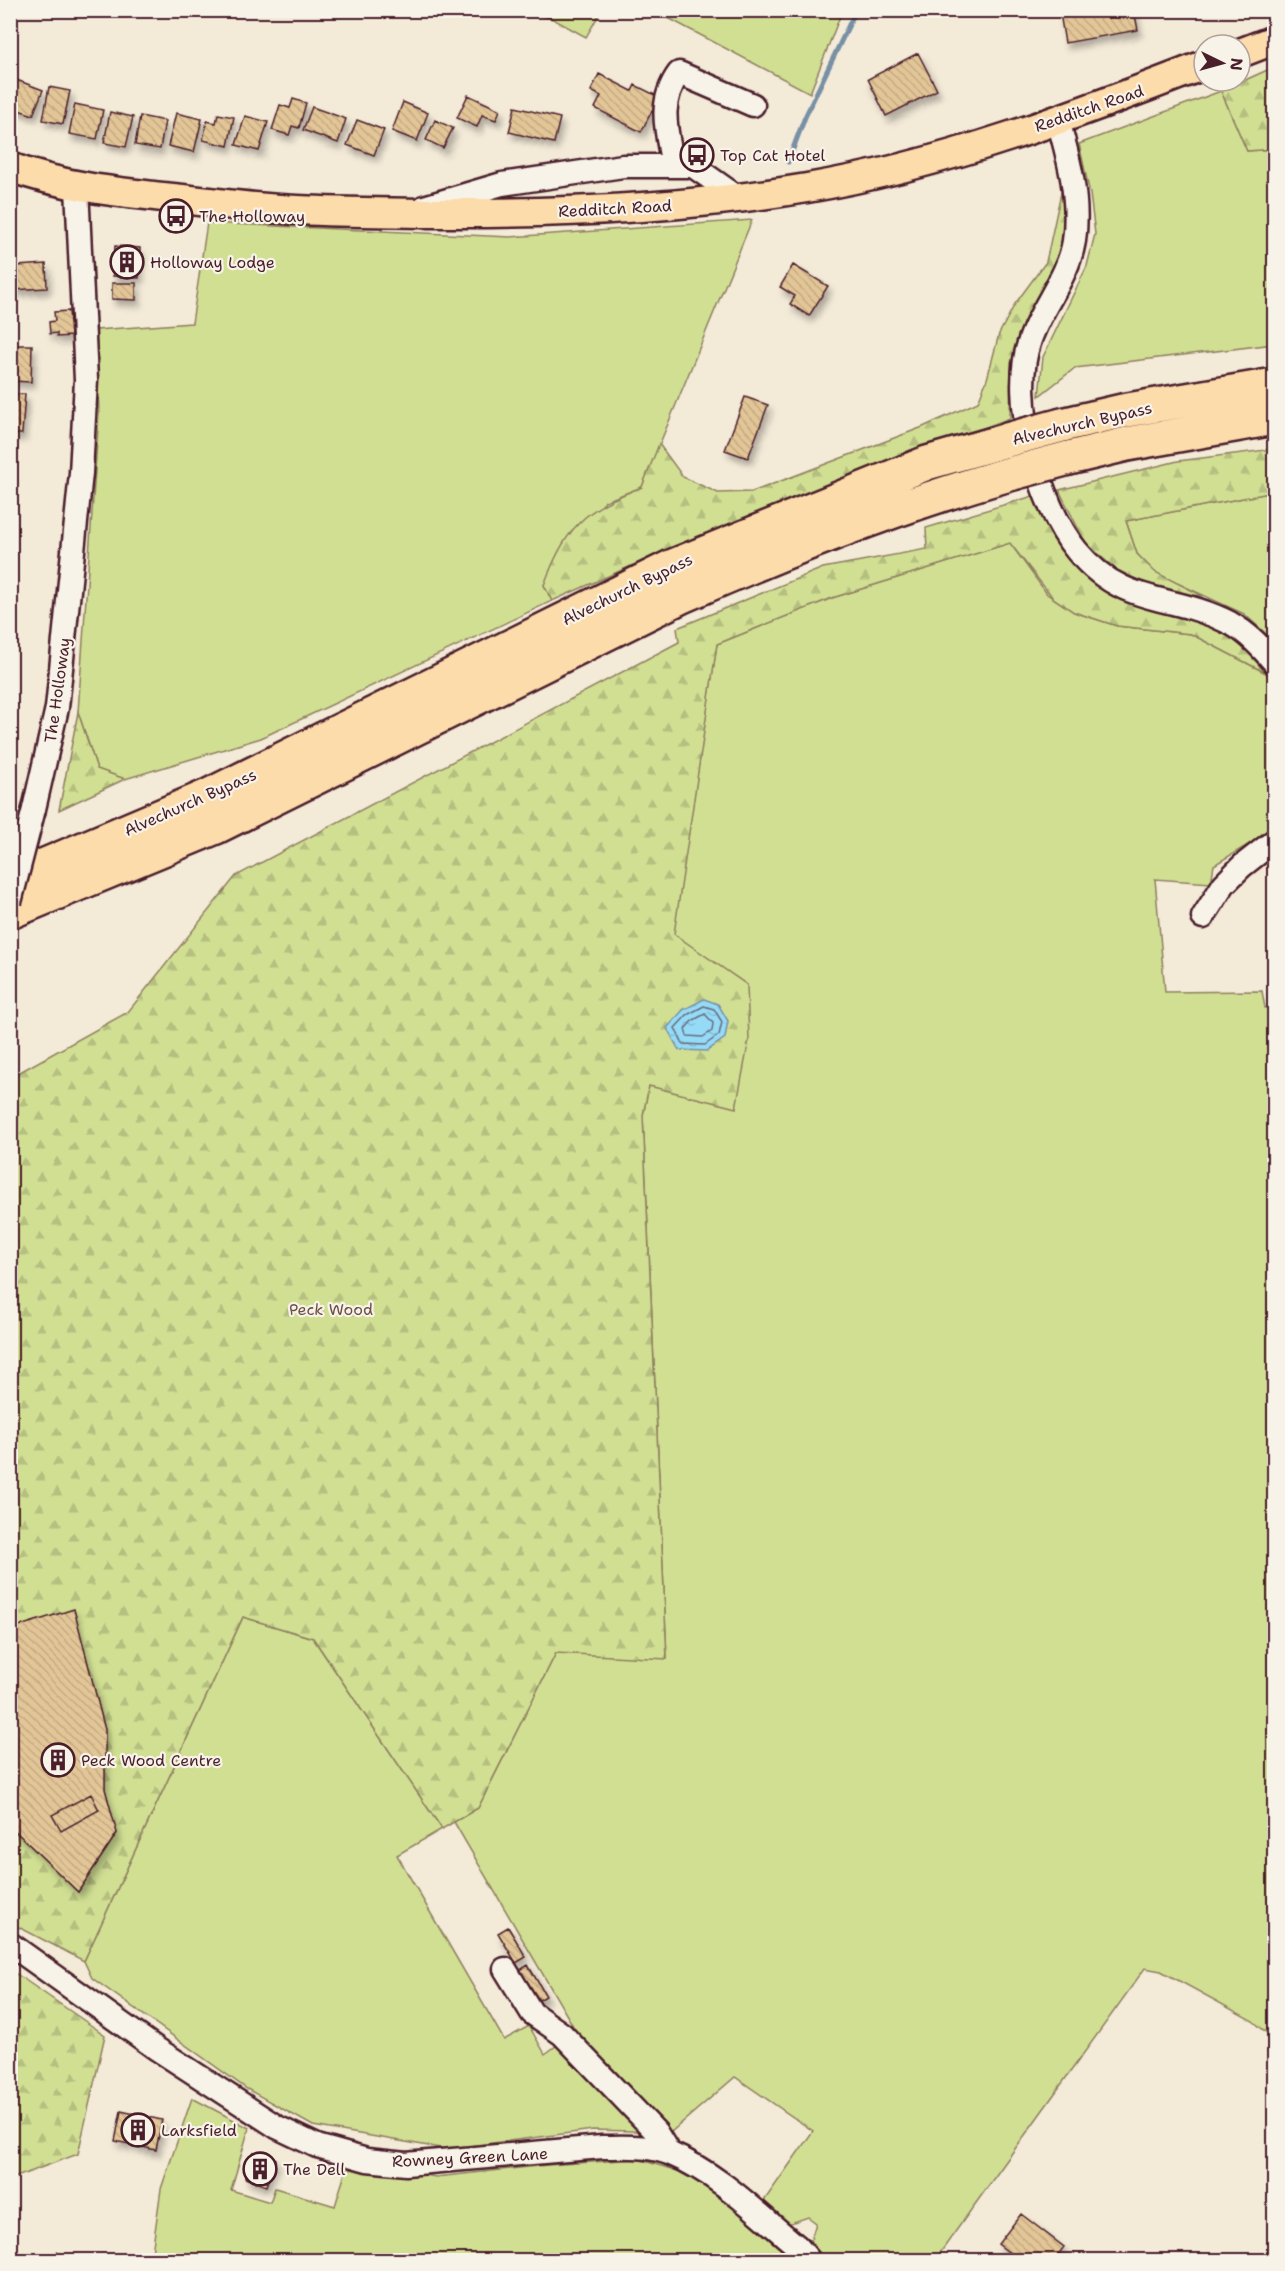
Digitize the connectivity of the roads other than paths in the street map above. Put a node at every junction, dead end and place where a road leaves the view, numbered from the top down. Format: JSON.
{"nodes":[{"id":1,"x":1275,"y":40,"type":"edge"},
{"id":2,"x":1252,"y":49,"type":"edge"},
{"id":3,"x":1192,"y":70,"type":"edge"},
{"id":4,"x":753,"y":105,"type":"dead end"},
{"id":5,"x":1058,"y":120,"type":"junction"},
{"id":6,"x":673,"y":166,"type":"junction"},
{"id":7,"x":10,"y":167,"type":"edge"},
{"id":8,"x":77,"y":187,"type":"junction"},
{"id":9,"x":737,"y":197,"type":"junction"},
{"id":10,"x":405,"y":213,"type":"junction"},
{"id":11,"x":1275,"y":385,"type":"edge"},
{"id":12,"x":1275,"y":418,"type":"edge"},
{"id":13,"x":1275,"y":662,"type":"edge"},
{"id":14,"x":1275,"y":841,"type":"edge"},
{"id":15,"x":10,"y":880,"type":"edge"},
{"id":16,"x":10,"y":902,"type":"edge"},
{"id":17,"x":10,"y":912,"type":"edge"},
{"id":18,"x":1203,"y":917,"type":"dead end"},
{"id":19,"x":10,"y":1944,"type":"edge"},
{"id":20,"x":505,"y":1970,"type":"dead end"},
{"id":21,"x":669,"y":2153,"type":"junction"},
{"id":22,"x":809,"y":2260,"type":"edge"}],
"edges":[{"from":1,"to":2,"type":"main road"},
{"from":3,"to":5,"type":"main road","name":"Redditch Road"},
{"from":4,"to":6,"type":"street"},
{"from":5,"to":9,"type":"main road","name":"Redditch Road"},
{"from":5,"to":13,"type":"street"},
{"from":6,"to":9,"type":"street"},
{"from":6,"to":10,"type":"street"},
{"from":7,"to":8,"type":"main road","name":"Redditch Road"},
{"from":8,"to":10,"type":"main road","name":"Redditch Road"},
{"from":8,"to":16,"type":"street","name":"The Holloway","bridge":true},
{"from":9,"to":10,"type":"main road","name":"Redditch Road"},
{"from":11,"to":15,"type":"highway","name":"Alvechurch Bypass","bridge":true},
{"from":12,"to":17,"type":"highway","name":"Alvechurch Bypass","bridge":true},
{"from":14,"to":18,"type":"street"},
{"from":19,"to":21,"type":"street","name":"Rowney Green Lane"},
{"from":20,"to":21,"type":"street"},
{"from":21,"to":22,"type":"street","name":"Rowney Green Lane"}]}
